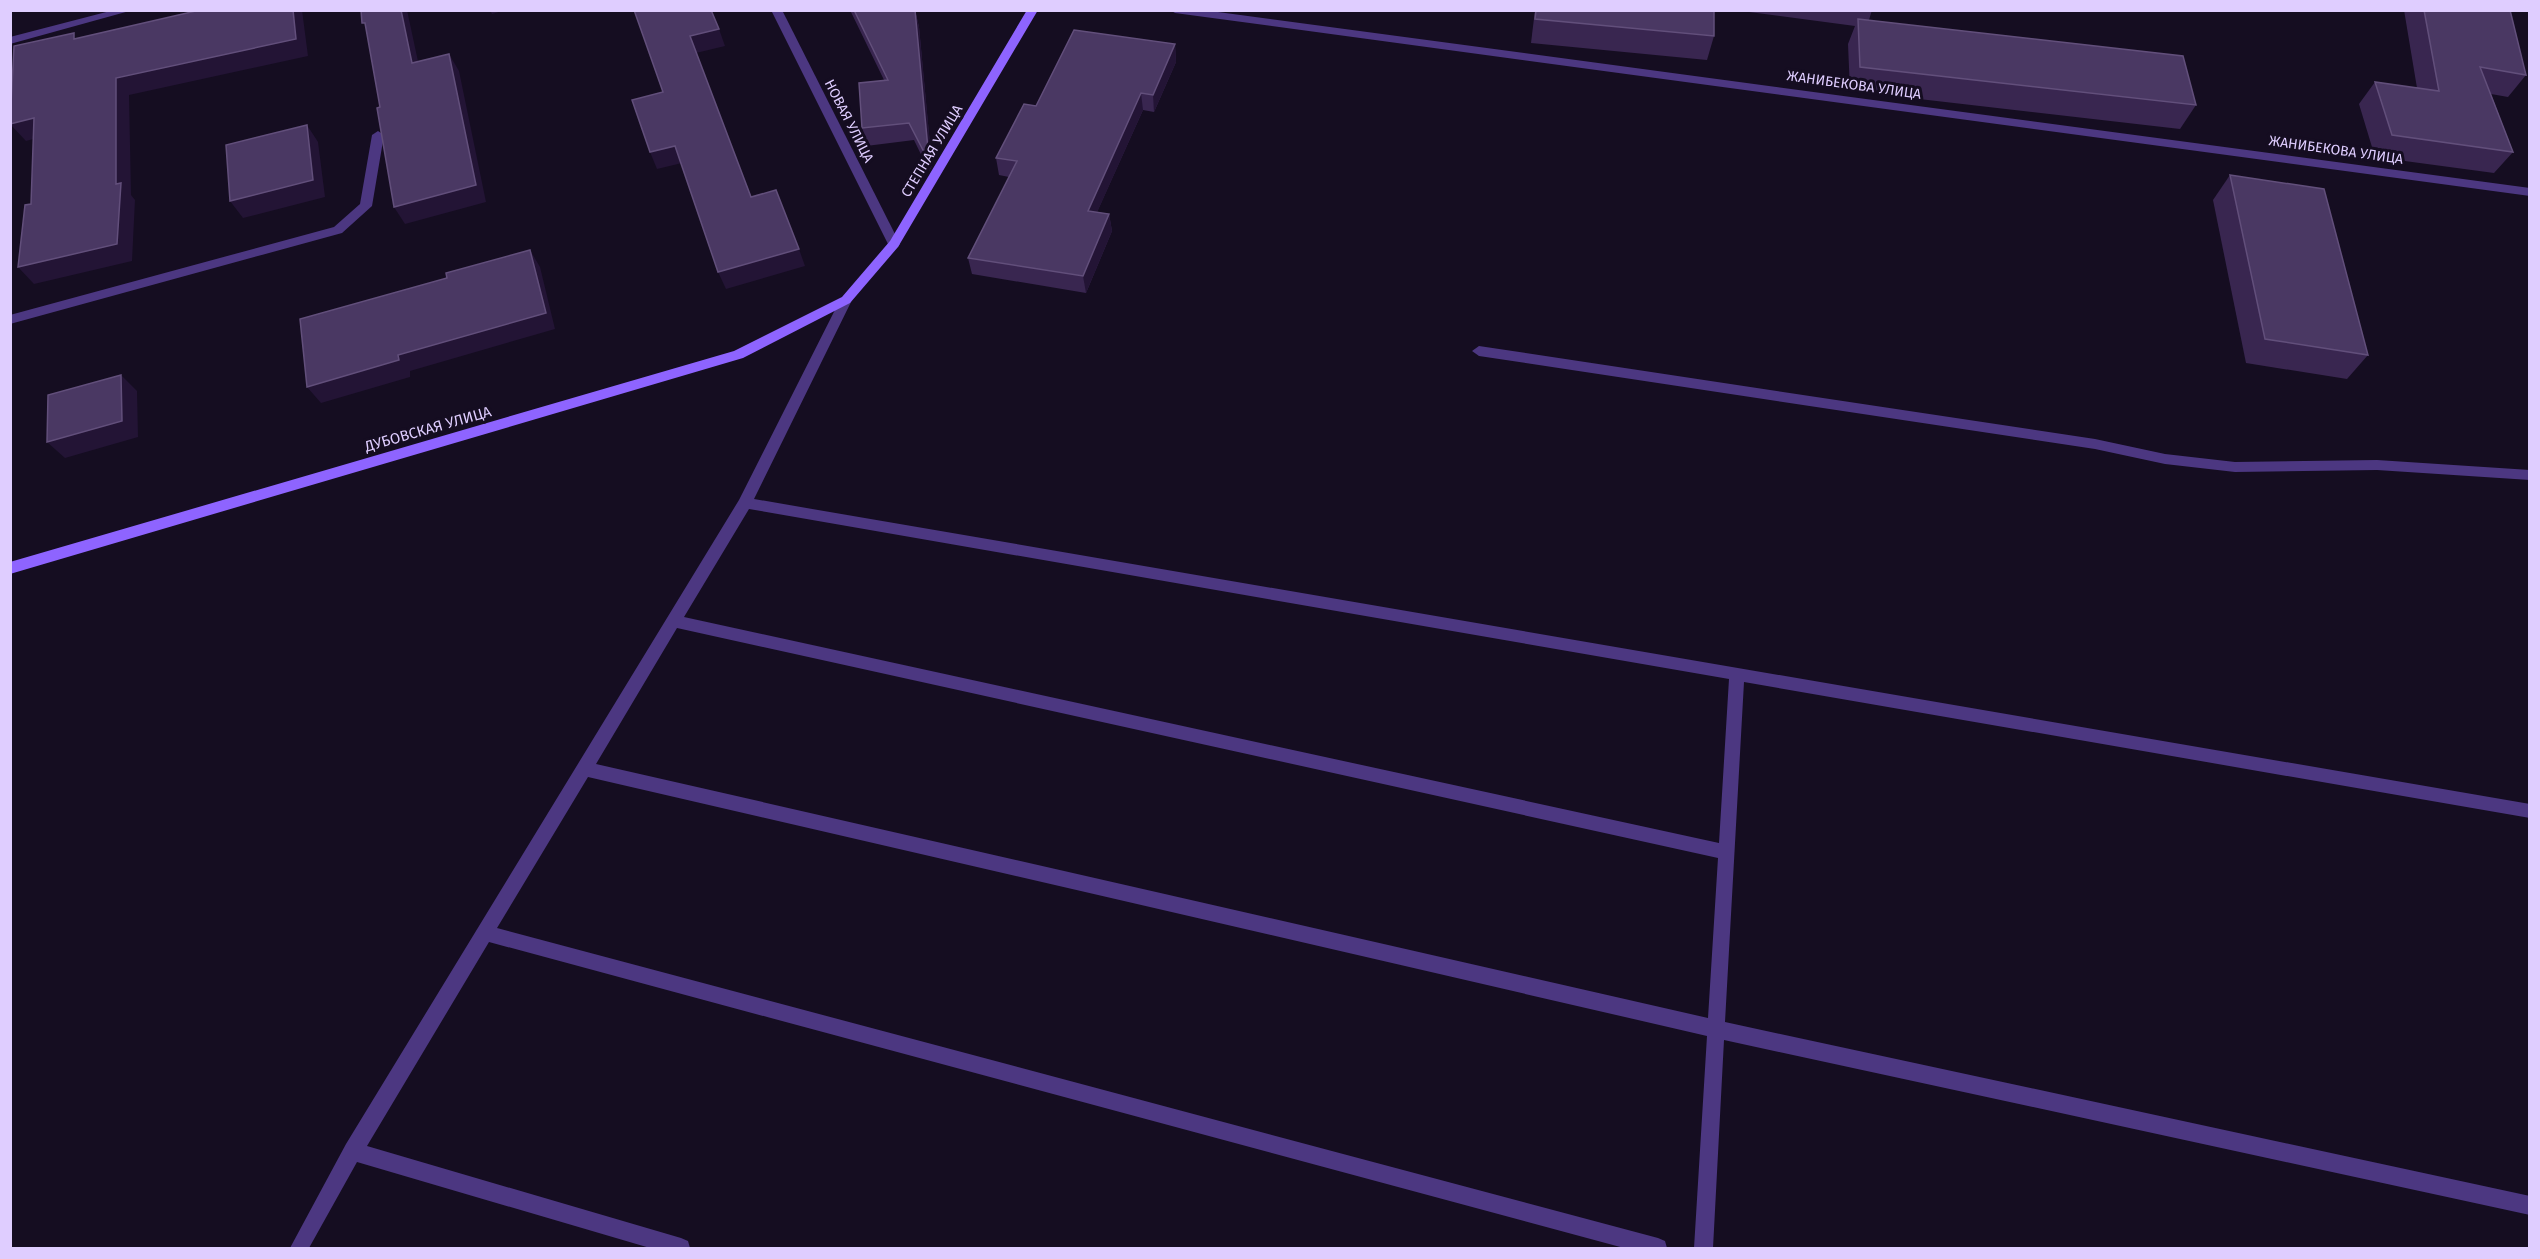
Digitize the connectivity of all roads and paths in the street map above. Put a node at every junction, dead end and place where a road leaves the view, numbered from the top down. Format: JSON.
{"nodes":[{"id":1,"x":128,"y":10,"type":"edge"},
{"id":2,"x":776,"y":10,"type":"edge"},
{"id":3,"x":1033,"y":10,"type":"edge"},
{"id":4,"x":1175,"y":10,"type":"edge"},
{"id":5,"x":10,"y":41,"type":"edge"},
{"id":6,"x":378,"y":135,"type":"edge"},
{"id":7,"x":2529,"y":192,"type":"edge"},
{"id":8,"x":894,"y":244,"type":"junction"},
{"id":9,"x":846,"y":300,"type":"junction"},
{"id":10,"x":10,"y":320,"type":"edge"},
{"id":11,"x":1479,"y":351,"type":"dead end"},
{"id":12,"x":2529,"y":475,"type":"edge"},
{"id":13,"x":745,"y":503,"type":"junction"},
{"id":14,"x":10,"y":568,"type":"edge"},
{"id":15,"x":674,"y":621,"type":"junction"},
{"id":16,"x":1737,"y":673,"type":"junction"},
{"id":17,"x":585,"y":769,"type":"junction"},
{"id":18,"x":2529,"y":811,"type":"edge"},
{"id":19,"x":1727,"y":852,"type":"junction"},
{"id":20,"x":485,"y":933,"type":"junction"},
{"id":21,"x":1716,"y":1029,"type":"junction"},
{"id":22,"x":353,"y":1151,"type":"junction"},
{"id":23,"x":2529,"y":1206,"type":"edge"},
{"id":24,"x":299,"y":1248,"type":"edge"},
{"id":25,"x":681,"y":1248,"type":"edge"},
{"id":26,"x":1659,"y":1248,"type":"edge"},
{"id":27,"x":1703,"y":1248,"type":"edge"}],
"edges":[{"from":1,"to":5,"type":"street"},
{"from":2,"to":8,"type":"street","name":"НОВАЯ УЛИЦА"},
{"from":3,"to":8,"type":"main road","name":"СТЕПНАЯ УЛИЦА"},
{"from":4,"to":7,"type":"street","name":"ЖАНИБЕКОВА УЛИЦА"},
{"from":6,"to":10,"type":"street"},
{"from":8,"to":9,"type":"main road","name":"СТЕПНАЯ УЛИЦА"},
{"from":9,"to":13,"type":"street"},
{"from":9,"to":14,"type":"main road","name":"ДУБОВСКАЯ УЛИЦА"},
{"from":11,"to":12,"type":"street"},
{"from":13,"to":15,"type":"street"},
{"from":13,"to":16,"type":"street"},
{"from":15,"to":17,"type":"street"},
{"from":15,"to":19,"type":"street"},
{"from":16,"to":18,"type":"street"},
{"from":16,"to":19,"type":"street"},
{"from":17,"to":20,"type":"street"},
{"from":17,"to":21,"type":"street"},
{"from":19,"to":21,"type":"street"},
{"from":20,"to":22,"type":"street"},
{"from":20,"to":26,"type":"street"},
{"from":21,"to":23,"type":"street"},
{"from":21,"to":27,"type":"street"},
{"from":22,"to":24,"type":"street"},
{"from":22,"to":25,"type":"street"}]}
